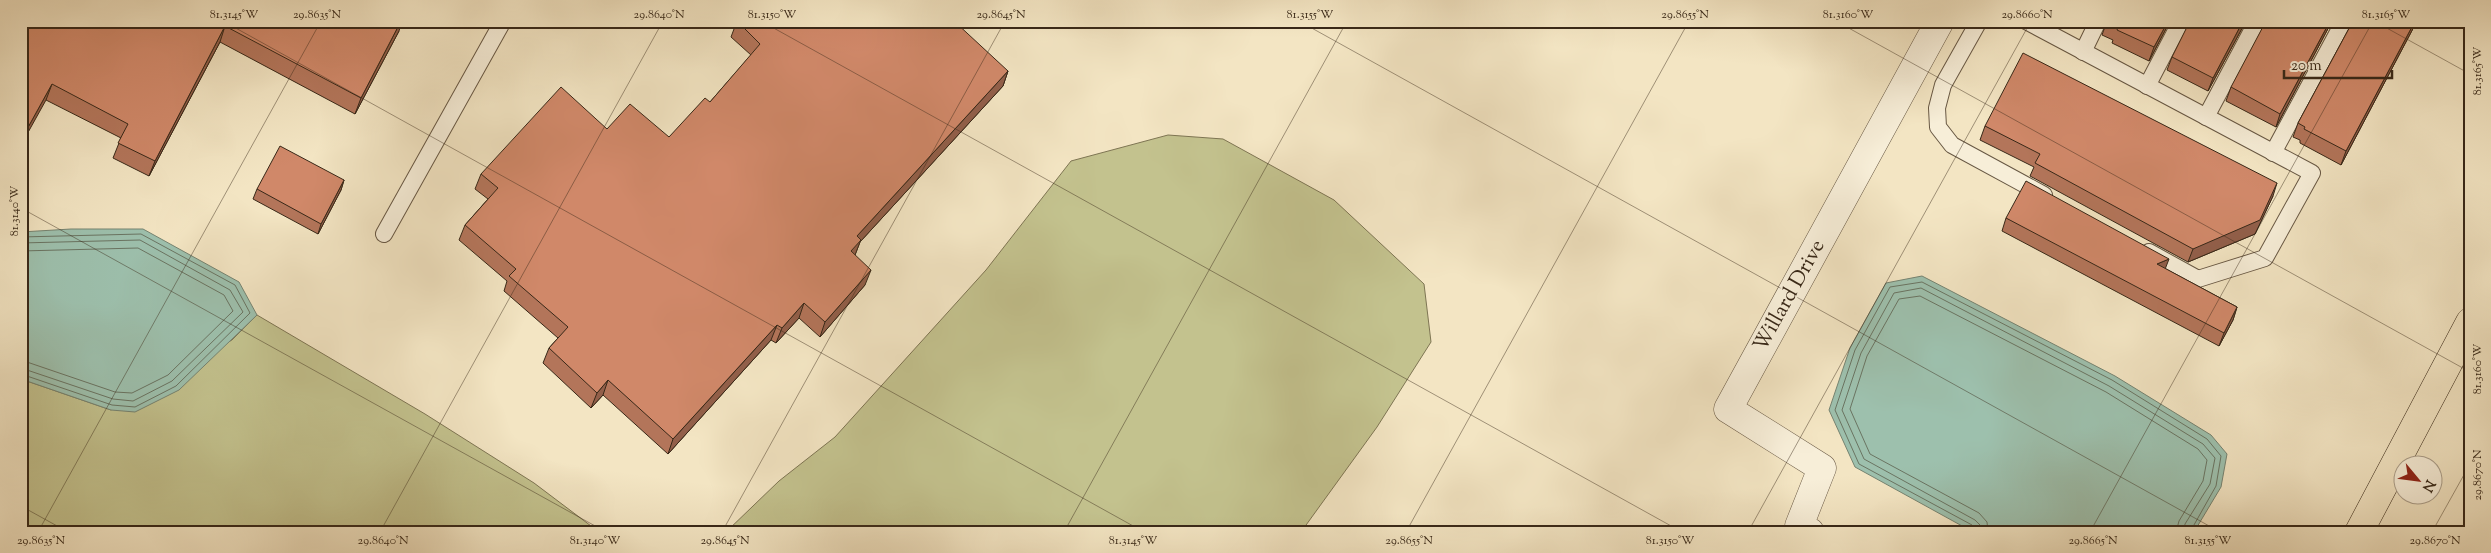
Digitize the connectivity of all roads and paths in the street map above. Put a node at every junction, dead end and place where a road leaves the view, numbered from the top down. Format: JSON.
{"nodes":[{"id":1,"x":503,"y":21,"type":"edge"},
{"id":2,"x":1940,"y":21,"type":"edge"},
{"id":3,"x":1979,"y":21,"type":"edge"},
{"id":4,"x":2026,"y":21,"type":"edge"},
{"id":5,"x":2098,"y":21,"type":"edge"},
{"id":6,"x":2181,"y":21,"type":"edge"},
{"id":7,"x":2257,"y":21,"type":"edge"},
{"id":8,"x":2344,"y":21,"type":"edge"},
{"id":9,"x":2082,"y":52,"type":"junction"},
{"id":10,"x":2147,"y":86,"type":"junction"},
{"id":11,"x":2206,"y":117,"type":"junction"},
{"id":12,"x":2274,"y":153,"type":"junction"},
{"id":13,"x":2054,"y":201,"type":"edge"},
{"id":14,"x":384,"y":234,"type":"dead end"},
{"id":15,"x":2139,"y":247,"type":"edge"},
{"id":16,"x":2470,"y":322,"type":"edge"},
{"id":17,"x":1810,"y":532,"type":"edge"},
{"id":18,"x":2359,"y":532,"type":"edge"}],
"edges":[{"from":1,"to":14,"type":"lane"},
{"from":2,"to":17,"type":"street","name":"Willard Drive"},
{"from":3,"to":13,"type":"lane"},
{"from":4,"to":9,"type":"lane"},
{"from":5,"to":9,"type":"lane"},
{"from":6,"to":10,"type":"lane"},
{"from":7,"to":11,"type":"lane"},
{"from":8,"to":12,"type":"lane"},
{"from":9,"to":10,"type":"lane"},
{"from":10,"to":11,"type":"lane"},
{"from":11,"to":12,"type":"lane"},
{"from":12,"to":15,"type":"lane"},
{"from":16,"to":18,"type":"main road"}]}
